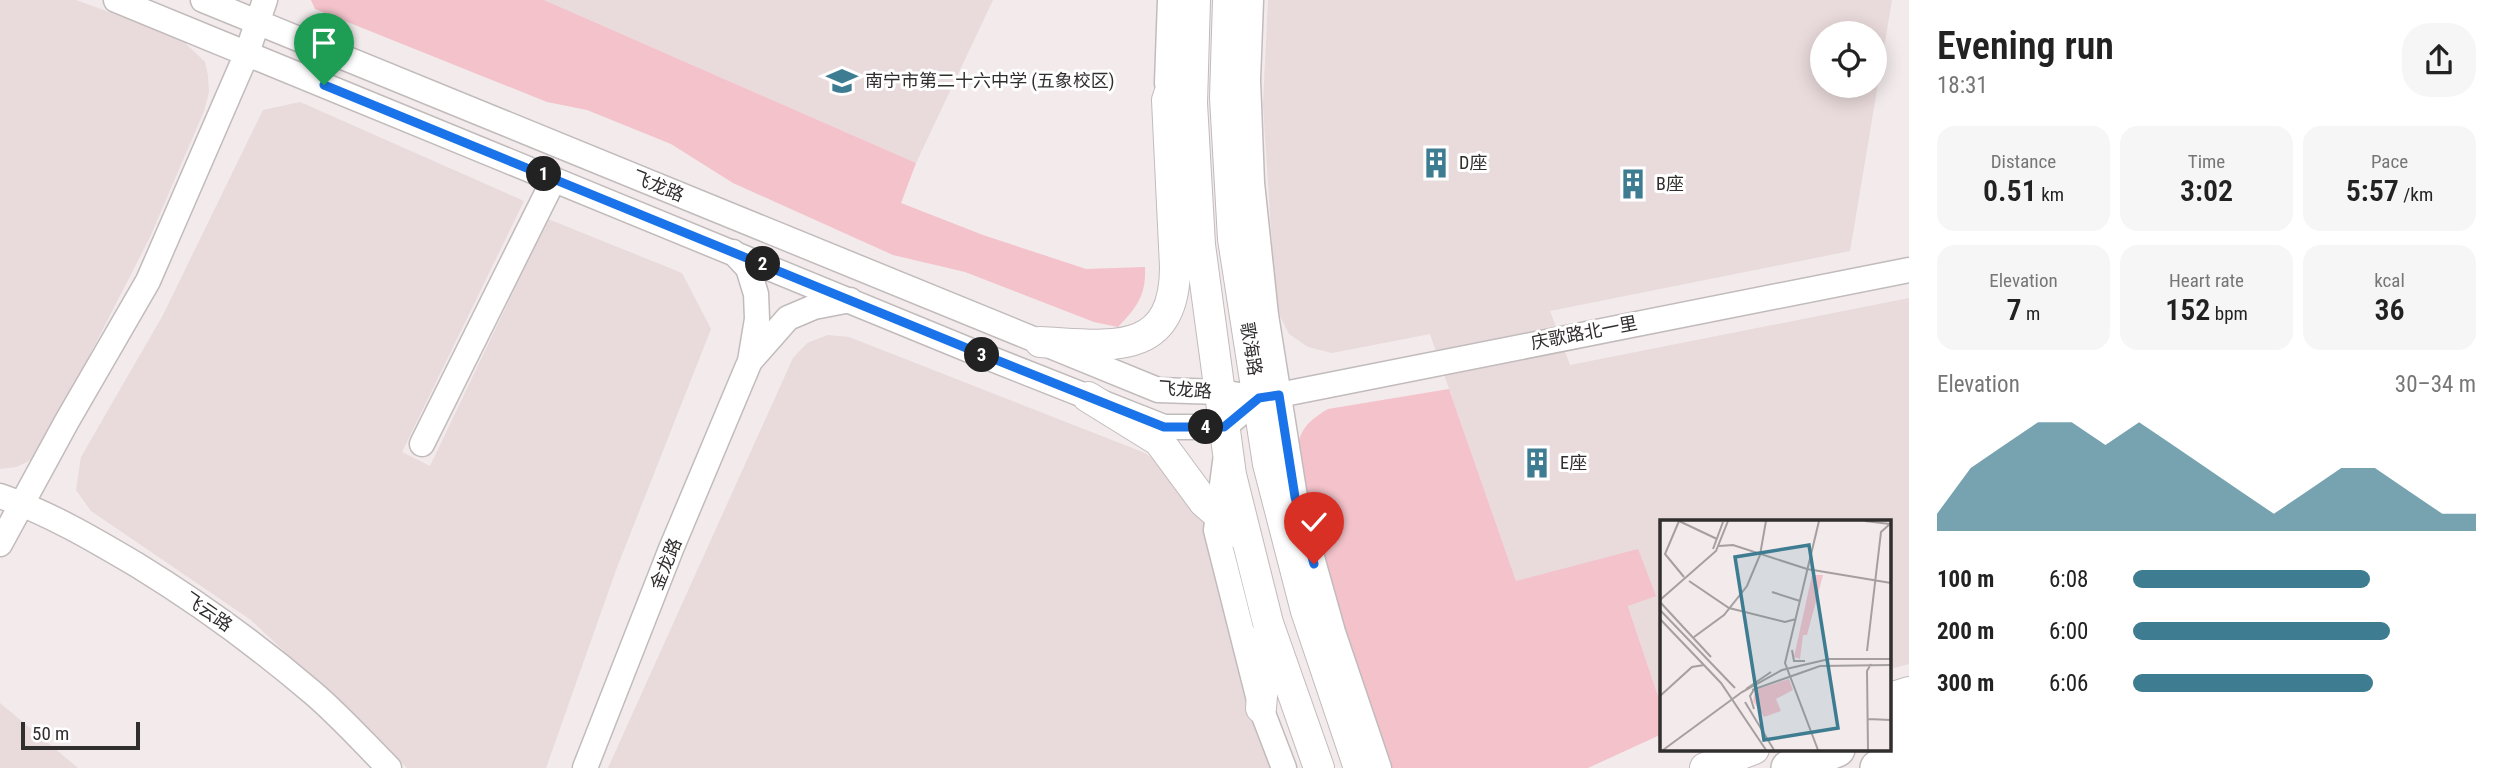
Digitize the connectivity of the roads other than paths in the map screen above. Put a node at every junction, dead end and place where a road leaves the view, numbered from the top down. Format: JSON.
{"nodes":[{"id":1,"x":116,"y":0,"type":"edge"},
{"id":2,"x":202,"y":0,"type":"edge"},
{"id":3,"x":1170,"y":0,"type":"edge"},
{"id":4,"x":1228,"y":0,"type":"edge"},
{"id":5,"x":1251,"y":0,"type":"edge"},
{"id":6,"x":262,"y":11,"type":"edge"},
{"id":7,"x":1195,"y":11,"type":"edge"},
{"id":8,"x":247,"y":53,"type":"junction"},
{"id":9,"x":1167,"y":100,"type":"junction"},
{"id":10,"x":554,"y":178,"type":"junction"},
{"id":11,"x":733,"y":251,"type":"junction"},
{"id":12,"x":1909,"y":270,"type":"edge"},
{"id":13,"x":850,"y":300,"type":"junction"},
{"id":14,"x":1040,"y":342,"type":"junction"},
{"id":15,"x":750,"y":360,"type":"junction"},
{"id":16,"x":1220,"y":392,"type":"junction"},
{"id":17,"x":1269,"y":396,"type":"junction"},
{"id":18,"x":1088,"y":397,"type":"junction"},
{"id":19,"x":1226,"y":437,"type":"junction"},
{"id":20,"x":422,"y":444,"type":"dead end"},
{"id":21,"x":11,"y":499,"type":"edge"},
{"id":22,"x":1218,"y":513,"type":"junction"},
{"id":23,"x":1246,"y":537,"type":"junction"},
{"id":24,"x":0,"y":544,"type":"edge"},
{"id":25,"x":1268,"y":623,"type":"junction"},
{"id":26,"x":1909,"y":692,"type":"edge"},
{"id":27,"x":1892,"y":697,"type":"edge"},
{"id":28,"x":1261,"y":708,"type":"junction"},
{"id":29,"x":1909,"y":722,"type":"edge"},
{"id":30,"x":1892,"y":727,"type":"edge"},
{"id":31,"x":1751,"y":750,"type":"edge"},
{"id":32,"x":1834,"y":750,"type":"edge"},
{"id":33,"x":1909,"y":756,"type":"edge"},
{"id":34,"x":389,"y":768,"type":"edge"},
{"id":35,"x":585,"y":768,"type":"edge"},
{"id":36,"x":1284,"y":768,"type":"edge"},
{"id":37,"x":1319,"y":768,"type":"edge"},
{"id":38,"x":1359,"y":768,"type":"edge"},
{"id":39,"x":1379,"y":768,"type":"edge"},
{"id":40,"x":1705,"y":768,"type":"edge"},
{"id":41,"x":1789,"y":768,"type":"edge"},
{"id":42,"x":1878,"y":768,"type":"edge"}],
"edges":[{"from":1,"to":8,"type":"street","name":"飞龙路"},
{"from":2,"to":6,"type":"street","name":"飞龙路"},
{"from":3,"to":9,"type":"street"},
{"from":4,"to":17,"type":"main road","name":"歌海路"},
{"from":5,"to":17,"type":"street"},
{"from":6,"to":8,"type":"street"},
{"from":6,"to":14,"type":"street","name":"飞龙路"},
{"from":7,"to":9,"type":"main road"},
{"from":7,"to":16,"type":"main road","name":"歌海路"},
{"from":8,"to":10,"type":"street","name":"飞龙路"},
{"from":8,"to":21,"type":"street"},
{"from":9,"to":14,"type":"main road"},
{"from":10,"to":11,"type":"street","name":"飞龙路"},
{"from":10,"to":20,"type":"street"},
{"from":11,"to":13,"type":"street","name":"飞龙路"},
{"from":11,"to":15,"type":"street","name":"金龙路"},
{"from":12,"to":17,"type":"street","name":"庆歌路北一里"},
{"from":13,"to":15,"type":"street","name":"金龙路"},
{"from":13,"to":18,"type":"street","name":"飞龙路"},
{"from":14,"to":16,"type":"street","name":"飞龙路"},
{"from":15,"to":35,"type":"street","name":"金龙路"},
{"from":16,"to":17,"type":"street","name":"飞龙路"},
{"from":16,"to":19,"type":"main road","name":"歌海路"},
{"from":17,"to":19,"type":"street"},
{"from":17,"to":38,"type":"main road","name":"歌海路"},
{"from":17,"to":39,"type":"street"},
{"from":18,"to":19,"type":"street","name":"飞龙路"},
{"from":18,"to":22,"type":"main road"},
{"from":19,"to":22,"type":"street"},
{"from":19,"to":23,"type":"main road","name":"歌海路"},
{"from":21,"to":24,"type":"street"},
{"from":21,"to":34,"type":"street","name":"飞云路"},
{"from":22,"to":23,"type":"main road"},
{"from":22,"to":28,"type":"street"},
{"from":23,"to":25,"type":"main road","name":"歌海路"},
{"from":25,"to":28,"type":"main road"},
{"from":25,"to":37,"type":"main road","name":"歌海路"},
{"from":26,"to":27,"type":"main road"},
{"from":28,"to":36,"type":"street"},
{"from":29,"to":30,"type":"highway"},
{"from":31,"to":40,"type":"main road"},
{"from":32,"to":41,"type":"highway"},
{"from":33,"to":42,"type":"highway"}]}
